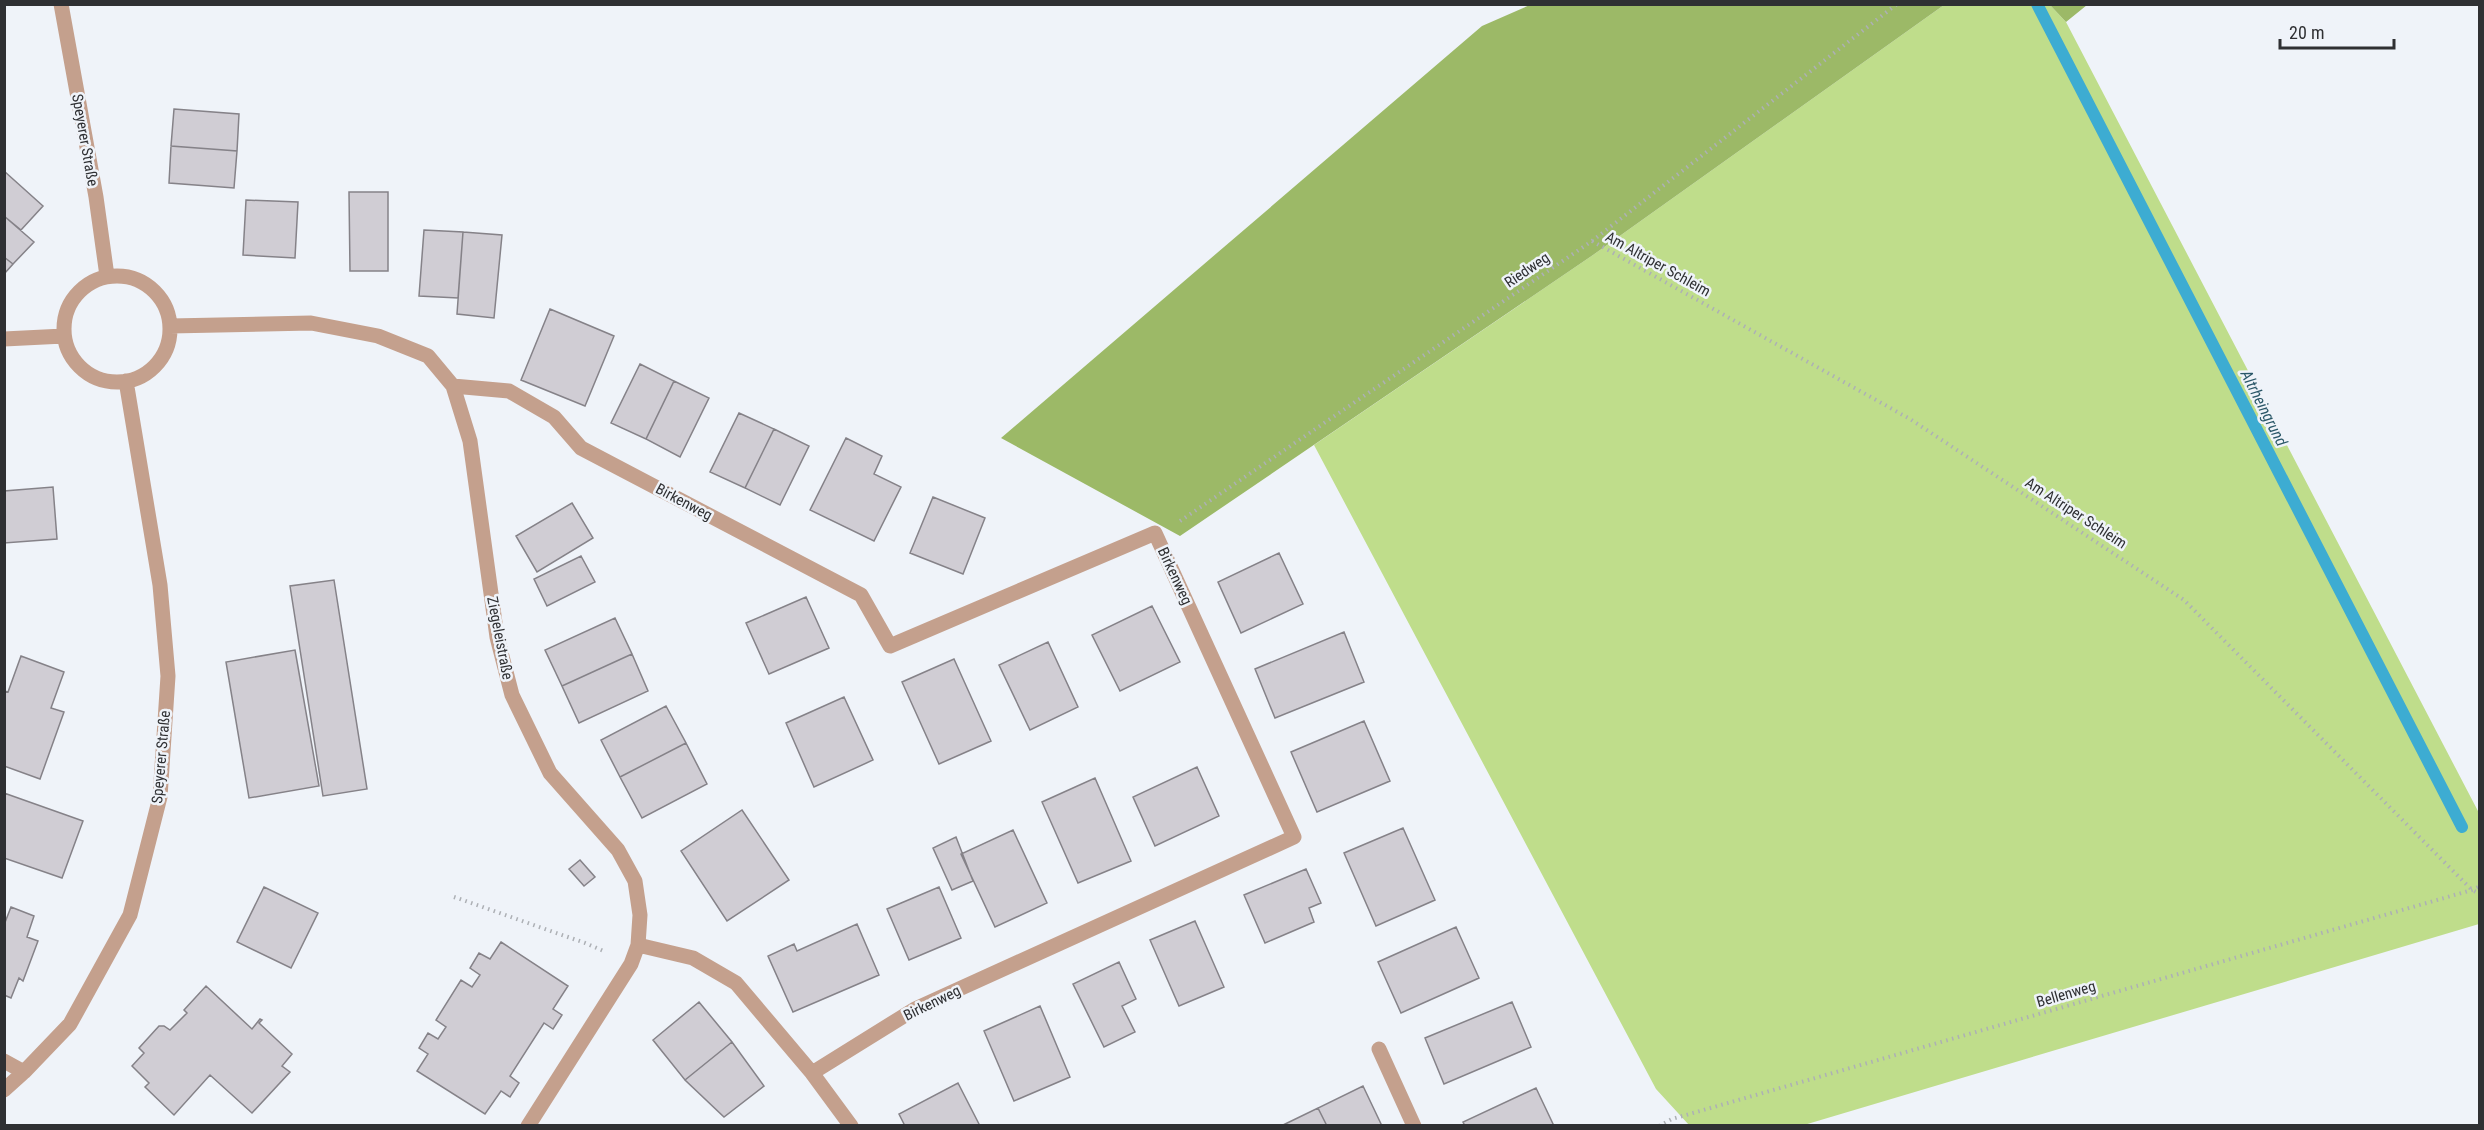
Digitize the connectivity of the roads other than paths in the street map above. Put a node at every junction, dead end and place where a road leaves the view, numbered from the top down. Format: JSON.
{"nodes":[{"id":1,"x":61,"y":4,"type":"edge"},
{"id":2,"x":107,"y":276,"type":"junction"},
{"id":3,"x":170,"y":326,"type":"junction"},
{"id":4,"x":64,"y":336,"type":"junction"},
{"id":5,"x":4,"y":339,"type":"edge"},
{"id":6,"x":126,"y":381,"type":"junction"},
{"id":7,"x":453,"y":386,"type":"junction"},
{"id":8,"x":638,"y":945,"type":"junction"},
{"id":9,"x":1379,"y":1049,"type":"dead end"},
{"id":10,"x":4,"y":1061,"type":"edge"},
{"id":11,"x":24,"y":1072,"type":"junction"},
{"id":12,"x":812,"y":1073,"type":"junction"},
{"id":13,"x":4,"y":1089,"type":"edge"},
{"id":14,"x":528,"y":1125,"type":"edge"},
{"id":15,"x":851,"y":1125,"type":"edge"},
{"id":16,"x":1414,"y":1125,"type":"edge"}],
"edges":[{"from":1,"to":2,"type":"street","name":"Speyerer Straße"},
{"from":2,"to":3,"type":"street"},
{"from":2,"to":4,"type":"street"},
{"from":3,"to":6,"type":"street"},
{"from":3,"to":7,"type":"street","name":"Ziegeleistraße"},
{"from":4,"to":5,"type":"street"},
{"from":4,"to":6,"type":"street"},
{"from":6,"to":11,"type":"street","name":"Speyerer Straße"},
{"from":7,"to":8,"type":"street","name":"Ziegeleistraße"},
{"from":7,"to":12,"type":"street","name":"Birkenweg"},
{"from":8,"to":12,"type":"street"},
{"from":8,"to":14,"type":"street","name":"Ziegeleistraße"},
{"from":9,"to":16,"type":"street"},
{"from":10,"to":11,"type":"street"},
{"from":11,"to":13,"type":"street","name":"Speyerer Straße"},
{"from":12,"to":15,"type":"street"}]}
